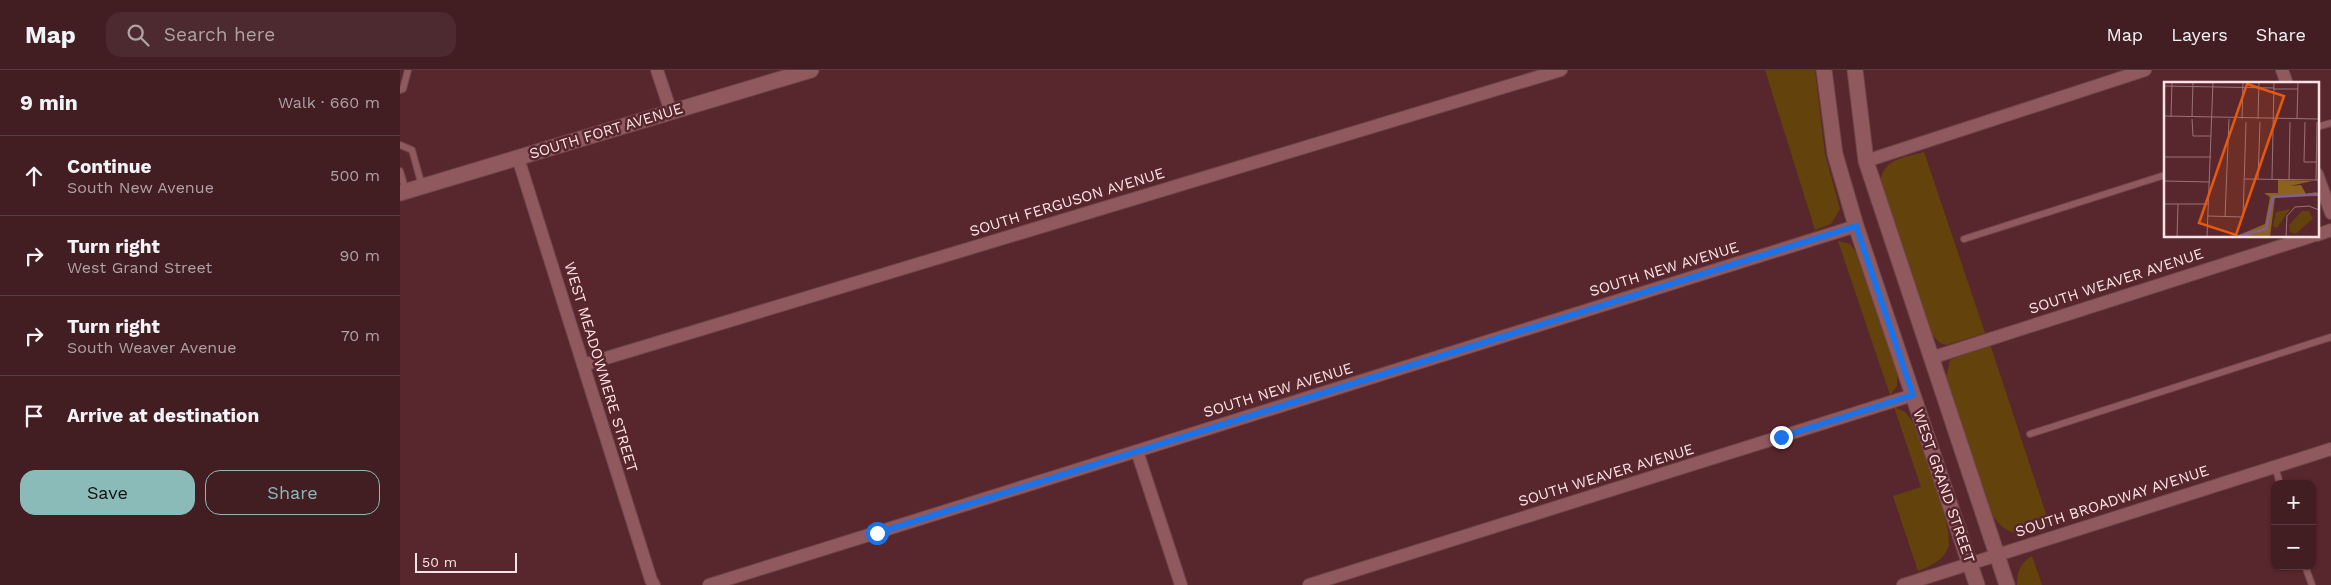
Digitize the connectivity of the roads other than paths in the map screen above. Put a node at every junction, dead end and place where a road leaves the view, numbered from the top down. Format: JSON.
{"nodes":[{"id":1,"x":408,"y":70,"type":"edge"},
{"id":2,"x":656,"y":70,"type":"edge"},
{"id":3,"x":812,"y":70,"type":"edge"},
{"id":4,"x":1561,"y":70,"type":"edge"},
{"id":5,"x":1824,"y":70,"type":"edge"},
{"id":6,"x":1855,"y":70,"type":"edge"},
{"id":7,"x":2145,"y":70,"type":"edge"},
{"id":8,"x":400,"y":90,"type":"edge"},
{"id":9,"x":670,"y":112,"type":"junction"},
{"id":10,"x":2331,"y":123,"type":"edge"},
{"id":11,"x":2318,"y":127,"type":"edge"},
{"id":12,"x":400,"y":145,"type":"edge"},
{"id":13,"x":518,"y":158,"type":"junction"},
{"id":14,"x":1866,"y":161,"type":"junction"},
{"id":15,"x":400,"y":171,"type":"edge"},
{"id":16,"x":2164,"y":175,"type":"edge"},
{"id":17,"x":2318,"y":177,"type":"edge"},
{"id":18,"x":422,"y":186,"type":"junction"},
{"id":19,"x":403,"y":192,"type":"edge"},
{"id":20,"x":2331,"y":213,"type":"edge"},
{"id":21,"x":1856,"y":226,"type":"junction"},
{"id":22,"x":2331,"y":230,"type":"edge"},
{"id":23,"x":2318,"y":234,"type":"edge"},
{"id":24,"x":2306,"y":238,"type":"edge"},
{"id":25,"x":1964,"y":239,"type":"dead end"},
{"id":26,"x":2331,"y":337,"type":"edge"},
{"id":27,"x":1931,"y":358,"type":"junction"},
{"id":28,"x":584,"y":365,"type":"junction"},
{"id":29,"x":1913,"y":395,"type":"junction"},
{"id":30,"x":2030,"y":434,"type":"dead end"},
{"id":31,"x":2331,"y":449,"type":"edge"},
{"id":32,"x":1137,"y":451,"type":"junction"},
{"id":33,"x":2275,"y":466,"type":"junction"},
{"id":34,"x":2279,"y":480,"type":"edge"},
{"id":35,"x":1997,"y":555,"type":"junction"},
{"id":36,"x":1970,"y":564,"type":"junction"},
{"id":37,"x":2306,"y":570,"type":"edge"},
{"id":38,"x":654,"y":585,"type":"edge"},
{"id":39,"x":709,"y":585,"type":"edge"},
{"id":40,"x":1181,"y":585,"type":"edge"},
{"id":41,"x":1309,"y":585,"type":"edge"},
{"id":42,"x":1903,"y":585,"type":"edge"},
{"id":43,"x":1977,"y":585,"type":"edge"},
{"id":44,"x":2007,"y":585,"type":"edge"},
{"id":45,"x":2312,"y":585,"type":"edge"}],
"edges":[{"from":1,"to":8,"type":"lane"},
{"from":2,"to":9,"type":"street"},
{"from":3,"to":9,"type":"main road","name":"SOUTH FORT AVENUE"},
{"from":4,"to":28,"type":"street","name":"SOUTH FERGUSON AVENUE"},
{"from":5,"to":21,"type":"main road","name":"WEST GRAND STREET"},
{"from":6,"to":14,"type":"main road","name":"WEST GRAND STREET"},
{"from":7,"to":14,"type":"street"},
{"from":9,"to":13,"type":"main road","name":"SOUTH FORT AVENUE"},
{"from":10,"to":11,"type":"lane"},
{"from":12,"to":18,"type":"lane"},
{"from":13,"to":18,"type":"main road","name":"SOUTH FORT AVENUE"},
{"from":13,"to":28,"type":"street","name":"WEST MEADOWMERE STREET"},
{"from":14,"to":27,"type":"main road","name":"WEST GRAND STREET"},
{"from":15,"to":19,"type":"lane"},
{"from":16,"to":25,"type":"lane"},
{"from":17,"to":20,"type":"street"},
{"from":18,"to":19,"type":"main road","name":"SOUTH FORT AVENUE"},
{"from":21,"to":29,"type":"main road","name":"WEST GRAND STREET"},
{"from":21,"to":32,"type":"street","name":"SOUTH NEW AVENUE"},
{"from":22,"to":23,"type":"street"},
{"from":24,"to":27,"type":"street","name":"SOUTH WEAVER AVENUE"},
{"from":26,"to":30,"type":"lane"},
{"from":27,"to":35,"type":"main road","name":"WEST GRAND STREET"},
{"from":28,"to":38,"type":"street","name":"WEST MEADOWMERE STREET"},
{"from":29,"to":36,"type":"main road","name":"WEST GRAND STREET"},
{"from":29,"to":41,"type":"street","name":"SOUTH WEAVER AVENUE"},
{"from":31,"to":33,"type":"street","name":"SOUTH BROADWAY AVENUE"},
{"from":32,"to":39,"type":"street","name":"SOUTH NEW AVENUE"},
{"from":32,"to":40,"type":"street"},
{"from":33,"to":34,"type":"lane"},
{"from":33,"to":35,"type":"street","name":"SOUTH BROADWAY AVENUE"},
{"from":35,"to":36,"type":"street","name":"SOUTH BROADWAY AVENUE"},
{"from":35,"to":44,"type":"main road","name":"WEST GRAND STREET"},
{"from":36,"to":42,"type":"street","name":"SOUTH BROADWAY AVENUE"},
{"from":36,"to":43,"type":"main road","name":"WEST GRAND STREET"},
{"from":37,"to":45,"type":"lane"}]}
